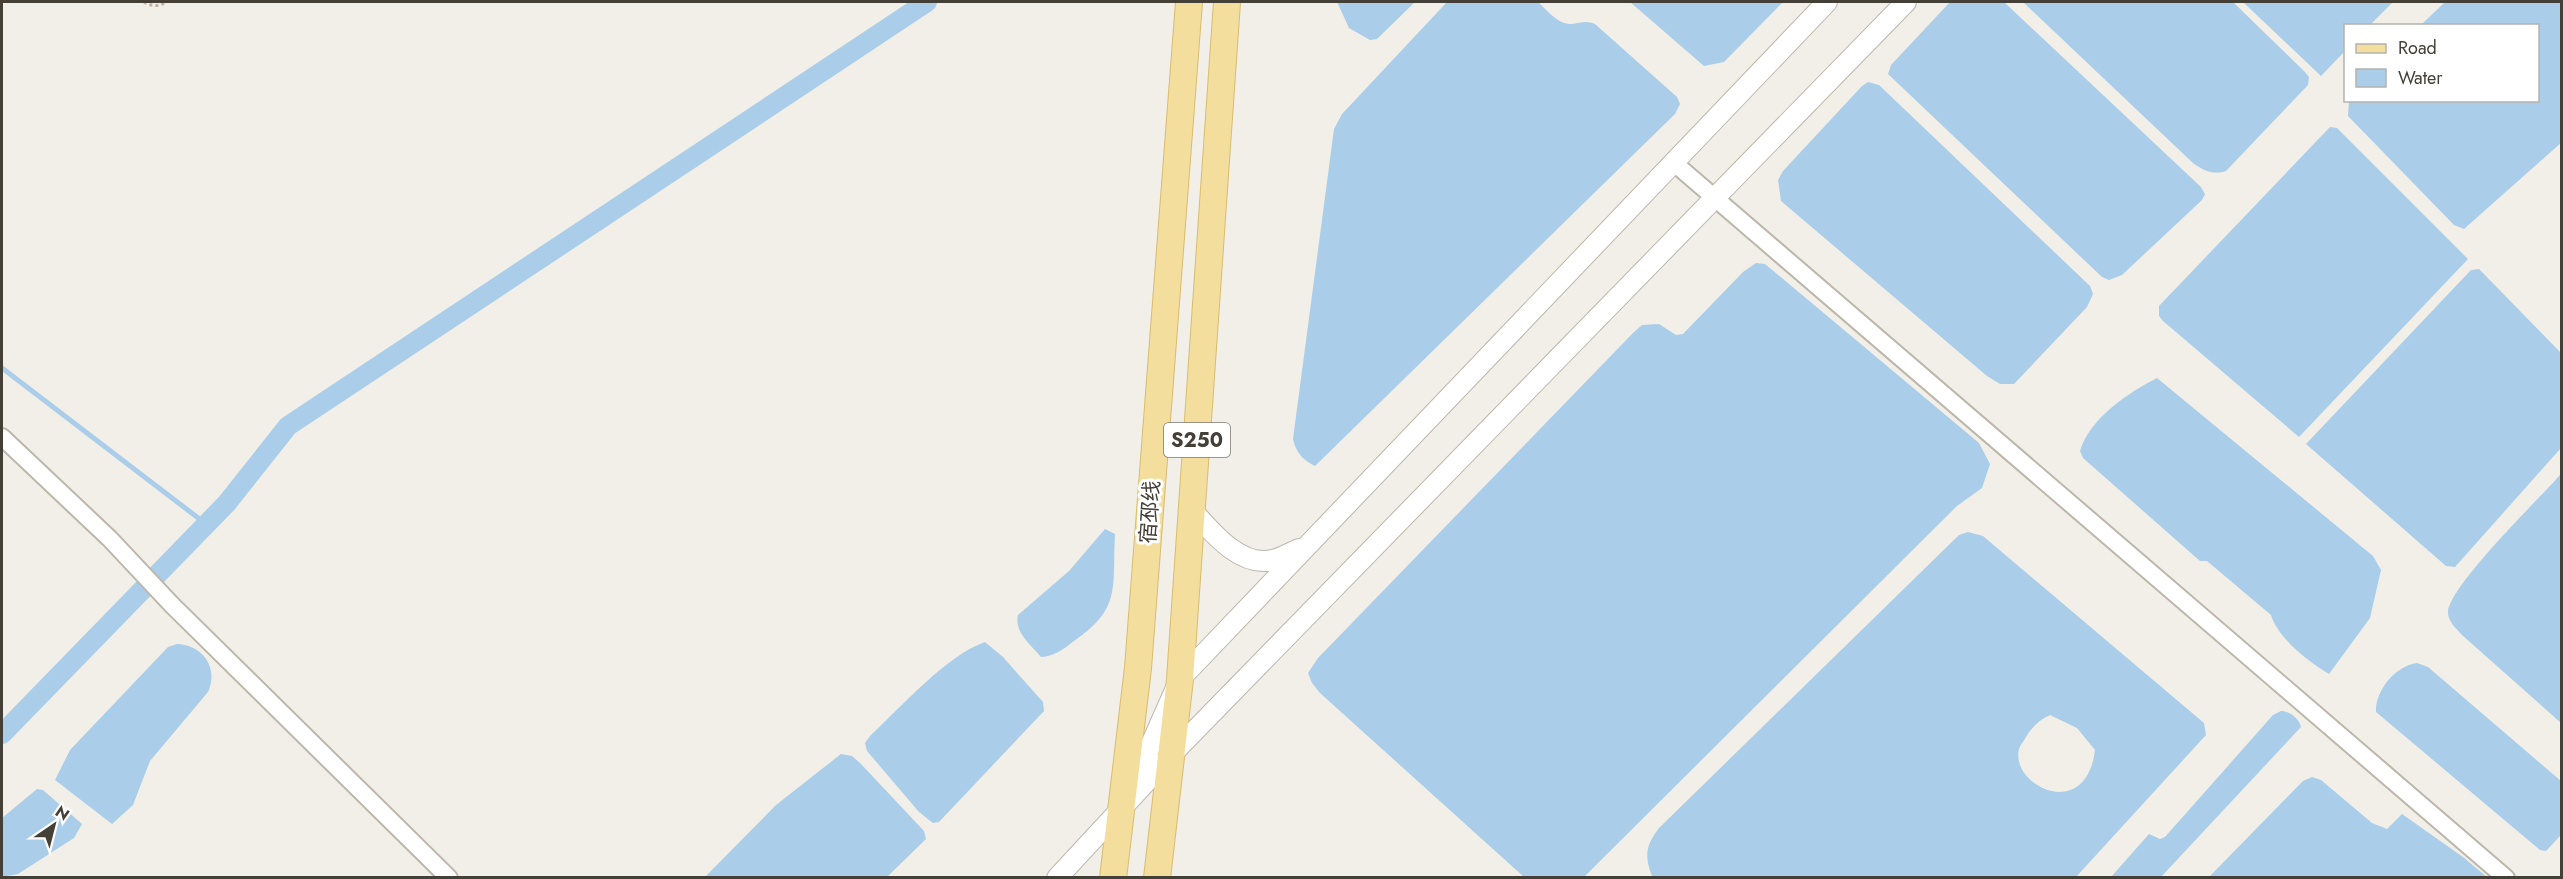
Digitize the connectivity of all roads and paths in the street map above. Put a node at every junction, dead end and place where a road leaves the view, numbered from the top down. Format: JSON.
{"nodes":[{"id":1,"x":144,"y":2,"type":"edge"},
{"id":2,"x":166,"y":2,"type":"edge"},
{"id":3,"x":1189,"y":2,"type":"edge"},
{"id":4,"x":1227,"y":2,"type":"edge"},
{"id":5,"x":1827,"y":2,"type":"edge"},
{"id":6,"x":1906,"y":2,"type":"edge"},
{"id":7,"x":1673,"y":162,"type":"junction"},
{"id":8,"x":1714,"y":197,"type":"junction"},
{"id":9,"x":2,"y":437,"type":"edge"},
{"id":10,"x":1192,"y":510,"type":"junction"},
{"id":11,"x":1308,"y":546,"type":"junction"},
{"id":12,"x":1180,"y":679,"type":"junction"},
{"id":13,"x":1172,"y":754,"type":"junction"},
{"id":14,"x":1121,"y":810,"type":"junction"},
{"id":15,"x":449,"y":878,"type":"edge"},
{"id":16,"x":1057,"y":878,"type":"edge"},
{"id":17,"x":1113,"y":878,"type":"edge"},
{"id":18,"x":1157,"y":878,"type":"edge"},
{"id":19,"x":2506,"y":878,"type":"edge"}],
"edges":[{"from":1,"to":2,"type":"path"},
{"from":3,"to":14,"type":"main road","name":"宿邳线","number":"S250"},
{"from":4,"to":10,"type":"main road","name":"宿邳线","number":"S250"},
{"from":5,"to":7,"type":"street"},
{"from":6,"to":8,"type":"street"},
{"from":7,"to":8,"type":"street"},
{"from":7,"to":11,"type":"street"},
{"from":8,"to":13,"type":"street"},
{"from":8,"to":19,"type":"street"},
{"from":9,"to":15,"type":"street"},
{"from":10,"to":11,"type":"street"},
{"from":10,"to":12,"type":"main road","name":"宿邳线","number":"S250"},
{"from":11,"to":12,"type":"street"},
{"from":12,"to":13,"type":"main road","name":"宿邳线","number":"S250"},
{"from":12,"to":14,"type":"street"},
{"from":13,"to":14,"type":"street"},
{"from":13,"to":18,"type":"main road","name":"宿邳线","number":"S250"},
{"from":14,"to":16,"type":"street"},
{"from":14,"to":17,"type":"main road","name":"宿邳线","number":"S250"}]}
